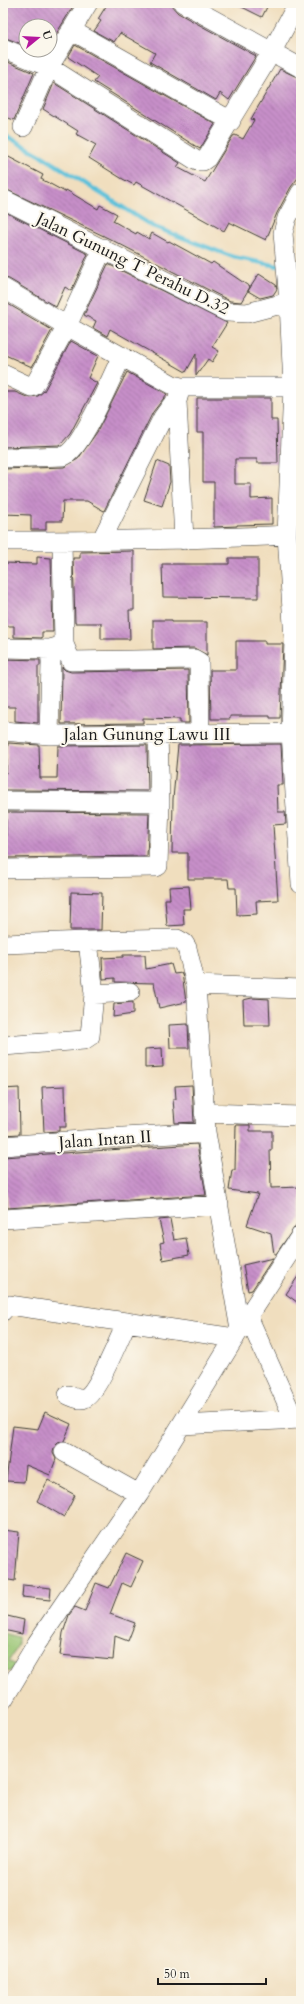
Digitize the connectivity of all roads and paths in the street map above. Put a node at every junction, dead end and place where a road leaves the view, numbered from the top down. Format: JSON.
{"nodes":[{"id":1,"x":88,"y":3,"type":"edge"},
{"id":2,"x":183,"y":3,"type":"edge"},
{"id":3,"x":298,"y":3,"type":"edge"},
{"id":4,"x":71,"y":30,"type":"junction"},
{"id":5,"x":3,"y":48,"type":"edge"},
{"id":6,"x":272,"y":53,"type":"junction"},
{"id":7,"x":49,"y":67,"type":"junction"},
{"id":8,"x":301,"y":68,"type":"edge"},
{"id":9,"x":231,"y":121,"type":"junction"},
{"id":10,"x":23,"y":127,"type":"dead end"},
{"id":11,"x":301,"y":192,"type":"edge"},
{"id":12,"x":3,"y":199,"type":"edge"},
{"id":13,"x":103,"y":248,"type":"junction"},
{"id":14,"x":3,"y":288,"type":"edge"},
{"id":15,"x":289,"y":302,"type":"junction"},
{"id":16,"x":67,"y":326,"type":"junction"},
{"id":17,"x":122,"y":356,"type":"junction"},
{"id":18,"x":3,"y":374,"type":"edge"},
{"id":19,"x":297,"y":387,"type":"edge"},
{"id":20,"x":179,"y":394,"type":"junction"},
{"id":21,"x":3,"y":458,"type":"edge"},
{"id":22,"x":287,"y":535,"type":"junction"},
{"id":23,"x":102,"y":539,"type":"junction"},
{"id":24,"x":184,"y":540,"type":"junction"},
{"id":25,"x":3,"y":541,"type":"edge"},
{"id":26,"x":62,"y":541,"type":"junction"},
{"id":27,"x":297,"y":639,"type":"edge"},
{"id":28,"x":3,"y":648,"type":"edge"},
{"id":29,"x":59,"y":654,"type":"junction"},
{"id":30,"x":3,"y":731,"type":"edge"},
{"id":31,"x":291,"y":733,"type":"junction"},
{"id":32,"x":49,"y":734,"type":"junction"},
{"id":33,"x":158,"y":734,"type":"junction"},
{"id":34,"x":200,"y":734,"type":"junction"},
{"id":35,"x":3,"y":801,"type":"edge"},
{"id":36,"x":160,"y":802,"type":"junction"},
{"id":37,"x":3,"y":869,"type":"edge"},
{"id":38,"x":301,"y":884,"type":"edge"},
{"id":39,"x":88,"y":941,"type":"junction"},
{"id":40,"x":3,"y":944,"type":"edge"},
{"id":41,"x":196,"y":985,"type":"junction"},
{"id":42,"x":301,"y":989,"type":"edge"},
{"id":43,"x":130,"y":992,"type":"dead end"},
{"id":44,"x":94,"y":994,"type":"junction"},
{"id":45,"x":3,"y":1046,"type":"edge"},
{"id":46,"x":204,"y":1113,"type":"junction"},
{"id":47,"x":301,"y":1116,"type":"edge"},
{"id":48,"x":206,"y":1132,"type":"junction"},
{"id":49,"x":3,"y":1146,"type":"edge"},
{"id":50,"x":219,"y":1205,"type":"junction"},
{"id":51,"x":3,"y":1219,"type":"edge"},
{"id":52,"x":301,"y":1235,"type":"edge"},
{"id":53,"x":3,"y":1304,"type":"edge"},
{"id":54,"x":127,"y":1322,"type":"junction"},
{"id":55,"x":241,"y":1328,"type":"junction"},
{"id":56,"x":68,"y":1395,"type":"dead end"},
{"id":57,"x":297,"y":1419,"type":"edge"},
{"id":58,"x":181,"y":1425,"type":"junction"},
{"id":59,"x":64,"y":1452,"type":"dead end"},
{"id":60,"x":139,"y":1494,"type":"junction"},
{"id":61,"x":3,"y":1700,"type":"edge"}],
"edges":[{"from":1,"to":4,"type":"street"},
{"from":2,"to":6,"type":"street"},
{"from":3,"to":6,"type":"street"},
{"from":4,"to":7,"type":"street"},
{"from":4,"to":9,"type":"street"},
{"from":5,"to":7,"type":"street"},
{"from":6,"to":8,"type":"street"},
{"from":6,"to":9,"type":"street"},
{"from":7,"to":9,"type":"street"},
{"from":7,"to":10,"type":"street"},
{"from":11,"to":15,"type":"street"},
{"from":12,"to":13,"type":"street","name":"Jalan Gunung T Perahu D.32"},
{"from":13,"to":15,"type":"street","name":"Jalan Gunung T Perahu D.32"},
{"from":13,"to":16,"type":"street"},
{"from":14,"to":16,"type":"street"},
{"from":15,"to":19,"type":"street"},
{"from":16,"to":17,"type":"street"},
{"from":16,"to":18,"type":"street"},
{"from":17,"to":20,"type":"street"},
{"from":17,"to":21,"type":"street"},
{"from":19,"to":20,"type":"street"},
{"from":19,"to":22,"type":"street"},
{"from":20,"to":23,"type":"street"},
{"from":20,"to":24,"type":"street"},
{"from":22,"to":24,"type":"street"},
{"from":22,"to":27,"type":"street"},
{"from":23,"to":24,"type":"street"},
{"from":23,"to":26,"type":"street"},
{"from":25,"to":26,"type":"street"},
{"from":26,"to":29,"type":"street"},
{"from":27,"to":31,"type":"street"},
{"from":28,"to":29,"type":"street"},
{"from":29,"to":32,"type":"street"},
{"from":29,"to":34,"type":"street"},
{"from":30,"to":32,"type":"street","name":"Jalan Gunung Lawu III"},
{"from":31,"to":34,"type":"street","name":"Jalan Gunung Lawu III"},
{"from":31,"to":38,"type":"street"},
{"from":32,"to":33,"type":"street","name":"Jalan Gunung Lawu III"},
{"from":33,"to":34,"type":"street","name":"Jalan Gunung Lawu III"},
{"from":33,"to":36,"type":"street"},
{"from":35,"to":36,"type":"street"},
{"from":36,"to":37,"type":"street"},
{"from":39,"to":40,"type":"street"},
{"from":39,"to":41,"type":"street"},
{"from":39,"to":44,"type":"street"},
{"from":41,"to":42,"type":"street"},
{"from":41,"to":46,"type":"street"},
{"from":43,"to":44,"type":"street"},
{"from":44,"to":45,"type":"street"},
{"from":46,"to":47,"type":"street"},
{"from":46,"to":48,"type":"street"},
{"from":48,"to":49,"type":"street","name":"Jalan Intan II"},
{"from":48,"to":50,"type":"street"},
{"from":50,"to":51,"type":"street"},
{"from":50,"to":55,"type":"street"},
{"from":52,"to":55,"type":"street"},
{"from":53,"to":54,"type":"street"},
{"from":54,"to":55,"type":"street"},
{"from":54,"to":56,"type":"street"},
{"from":55,"to":57,"type":"street"},
{"from":55,"to":58,"type":"street"},
{"from":57,"to":58,"type":"street"},
{"from":58,"to":60,"type":"street"},
{"from":59,"to":60,"type":"street"},
{"from":60,"to":61,"type":"street"}]}
